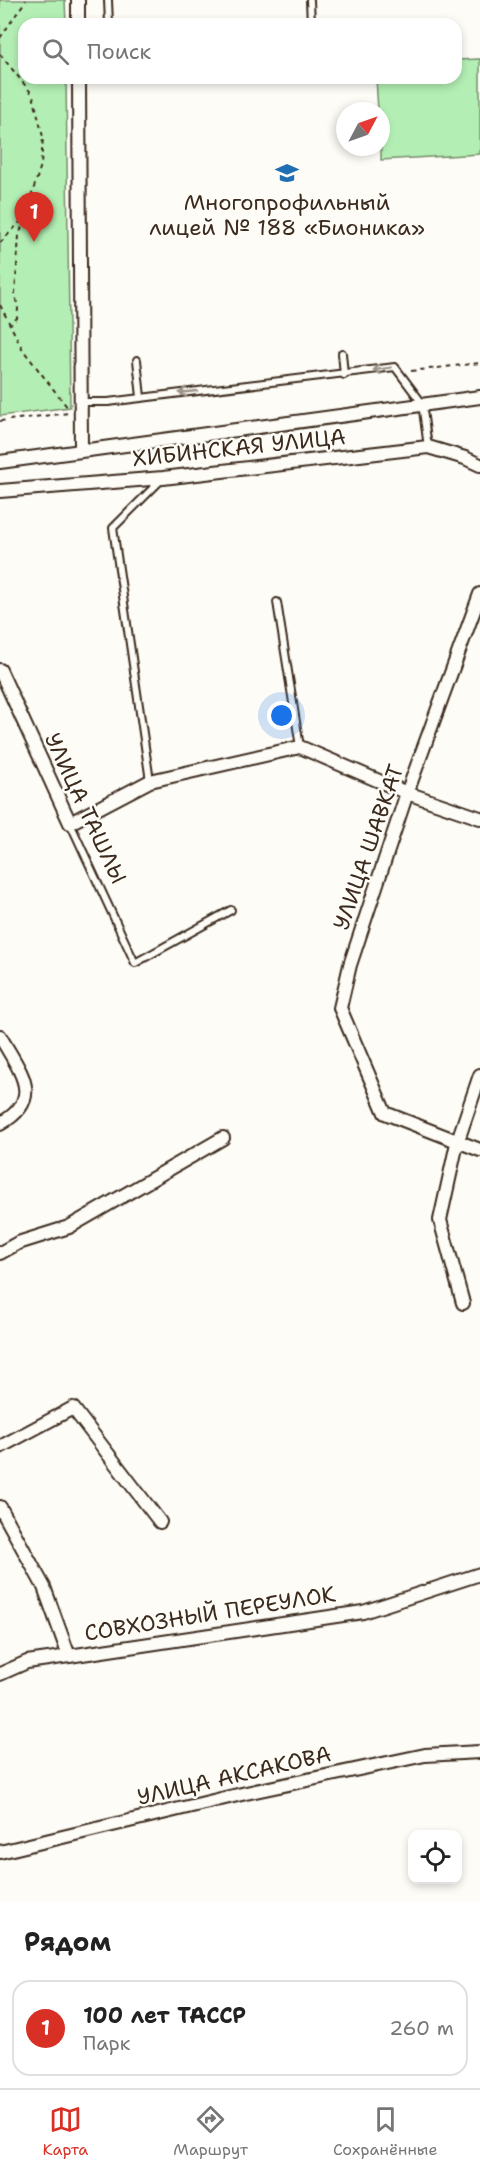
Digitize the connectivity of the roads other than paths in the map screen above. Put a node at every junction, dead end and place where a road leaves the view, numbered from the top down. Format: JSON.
{"nodes":[{"id":1,"x":78,"y":0,"type":"edge"},
{"id":2,"x":108,"y":0,"type":"edge"},
{"id":3,"x":310,"y":0,"type":"edge"},
{"id":4,"x":78,"y":18,"type":"edge"},
{"id":5,"x":109,"y":18,"type":"edge"},
{"id":6,"x":311,"y":18,"type":"edge"},
{"id":7,"x":79,"y":84,"type":"edge"},
{"id":8,"x":342,"y":353,"type":"dead end"},
{"id":9,"x":138,"y":360,"type":"dead end"},
{"id":10,"x":344,"y":375,"type":"junction"},
{"id":11,"x":141,"y":397,"type":"junction"},
{"id":12,"x":480,"y":397,"type":"edge"},
{"id":13,"x":81,"y":402,"type":"junction"},
{"id":14,"x":422,"y":403,"type":"junction"},
{"id":15,"x":428,"y":447,"type":"junction"},
{"id":16,"x":81,"y":449,"type":"junction"},
{"id":17,"x":0,"y":462,"type":"edge"},
{"id":18,"x":480,"y":465,"type":"edge"},
{"id":19,"x":163,"y":478,"type":"junction"},
{"id":20,"x":0,"y":491,"type":"edge"},
{"id":21,"x":480,"y":594,"type":"edge"},
{"id":22,"x":277,"y":602,"type":"dead end"},
{"id":23,"x":0,"y":670,"type":"edge"},
{"id":24,"x":300,"y":747,"type":"junction"},
{"id":25,"x":150,"y":781,"type":"junction"},
{"id":26,"x":407,"y":793,"type":"junction"},
{"id":27,"x":480,"y":818,"type":"edge"},
{"id":28,"x":70,"y":823,"type":"junction"},
{"id":29,"x":231,"y":910,"type":"dead end"},
{"id":30,"x":0,"y":1036,"type":"edge"},
{"id":31,"x":480,"y":1075,"type":"edge"},
{"id":32,"x":0,"y":1124,"type":"edge"},
{"id":33,"x":223,"y":1138,"type":"dead end"},
{"id":34,"x":457,"y":1143,"type":"junction"},
{"id":35,"x":480,"y":1150,"type":"edge"},
{"id":36,"x":0,"y":1253,"type":"edge"},
{"id":37,"x":462,"y":1303,"type":"dead end"},
{"id":38,"x":0,"y":1447,"type":"edge"},
{"id":39,"x":0,"y":1507,"type":"edge"},
{"id":40,"x":160,"y":1522,"type":"dead end"},
{"id":41,"x":480,"y":1574,"type":"edge"},
{"id":42,"x":69,"y":1656,"type":"junction"},
{"id":43,"x":0,"y":1674,"type":"edge"},
{"id":44,"x":480,"y":1752,"type":"edge"},
{"id":45,"x":0,"y":1852,"type":"edge"}],
"edges":[{"from":1,"to":4,"type":"street"},
{"from":2,"to":5,"type":"lane"},
{"from":3,"to":6,"type":"lane"},
{"from":7,"to":13,"type":"street"},
{"from":8,"to":10,"type":"lane"},
{"from":9,"to":11,"type":"lane"},
{"from":10,"to":11,"type":"lane","one_way":true},
{"from":14,"to":10,"type":"lane","one_way":true},
{"from":11,"to":13,"type":"lane"},
{"from":12,"to":14,"type":"street"},
{"from":13,"to":16,"type":"street"},
{"from":14,"to":15,"type":"lane"},
{"from":14,"to":16,"type":"street"},
{"from":15,"to":18,"type":"street","name":"ХИБИНСКАЯ УЛИЦА"},
{"from":15,"to":19,"type":"street","name":"ХИБИНСКАЯ УЛИЦА"},
{"from":16,"to":17,"type":"street"},
{"from":19,"to":20,"type":"street","name":"ХИБИНСКАЯ УЛИЦА"},
{"from":19,"to":25,"type":"lane"},
{"from":21,"to":26,"type":"street","name":"УЛИЦА ШАВКАТ"},
{"from":22,"to":24,"type":"lane"},
{"from":23,"to":28,"type":"street","name":"УЛИЦА ТАШЛЫ"},
{"from":24,"to":25,"type":"street"},
{"from":24,"to":26,"type":"street"},
{"from":25,"to":28,"type":"street"},
{"from":26,"to":27,"type":"street"},
{"from":26,"to":34,"type":"street","name":"УЛИЦА ШАВКАТ"},
{"from":28,"to":29,"type":"lane","name":"УЛИЦА ТАШЛЫ"},
{"from":30,"to":32,"type":"street"},
{"from":31,"to":34,"type":"street"},
{"from":33,"to":36,"type":"street"},
{"from":34,"to":35,"type":"street"},
{"from":34,"to":37,"type":"street"},
{"from":38,"to":40,"type":"street"},
{"from":39,"to":42,"type":"street","name":"СОВХОЗНЫЙ ПЕРЕУЛОК"},
{"from":41,"to":42,"type":"street","name":"СОВХОЗНЫЙ ПЕРЕУЛОК"},
{"from":42,"to":43,"type":"street"},
{"from":44,"to":45,"type":"street","name":"УЛИЦА АКСАКОВА"}]}
